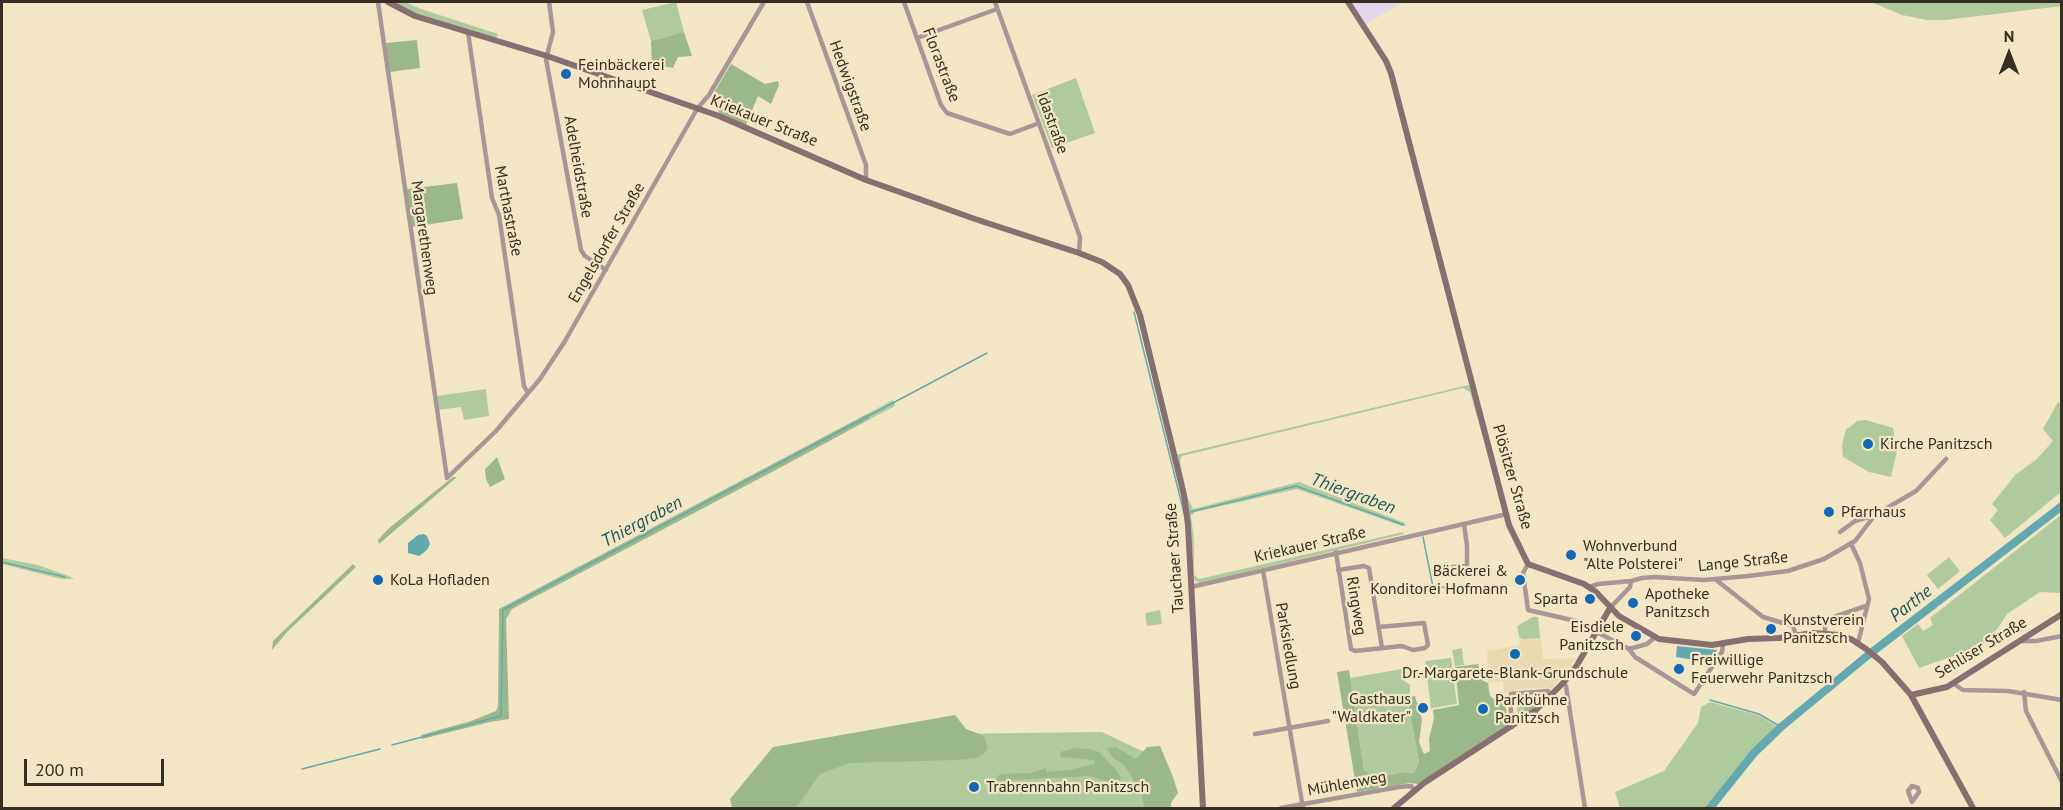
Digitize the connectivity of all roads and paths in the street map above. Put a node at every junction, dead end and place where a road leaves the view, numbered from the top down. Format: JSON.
{"nodes":[{"id":1,"x":378,"y":2,"type":"edge"},
{"id":2,"x":388,"y":2,"type":"edge"},
{"id":3,"x":549,"y":2,"type":"edge"},
{"id":4,"x":764,"y":2,"type":"edge"},
{"id":5,"x":807,"y":2,"type":"edge"},
{"id":6,"x":904,"y":2,"type":"edge"},
{"id":7,"x":995,"y":2,"type":"edge"},
{"id":8,"x":1348,"y":2,"type":"edge"},
{"id":9,"x":998,"y":9,"type":"junction"},
{"id":10,"x":468,"y":32,"type":"junction"},
{"id":11,"x":917,"y":38,"type":"junction"},
{"id":12,"x":547,"y":56,"type":"junction"},
{"id":13,"x":697,"y":109,"type":"junction"},
{"id":14,"x":1039,"y":123,"type":"junction"},
{"id":15,"x":866,"y":180,"type":"junction"},
{"id":16,"x":1079,"y":253,"type":"junction"},
{"id":17,"x":606,"y":270,"type":"junction"},
{"id":18,"x":1124,"y":278,"type":"joint"},
{"id":19,"x":528,"y":393,"type":"junction"},
{"id":20,"x":1946,"y":459,"type":"dead end"},
{"id":21,"x":447,"y":478,"type":"joint"},
{"id":22,"x":1507,"y":514,"type":"junction"},
{"id":23,"x":1875,"y":515,"type":"junction"},
{"id":24,"x":1464,"y":524,"type":"junction"},
{"id":25,"x":1840,"y":532,"type":"dead end"},
{"id":26,"x":1851,"y":544,"type":"junction"},
{"id":27,"x":1336,"y":552,"type":"junction"},
{"id":28,"x":1528,"y":564,"type":"junction"},
{"id":29,"x":1453,"y":567,"type":"dead end"},
{"id":30,"x":1263,"y":570,"type":"junction"},
{"id":31,"x":1338,"y":570,"type":"junction"},
{"id":32,"x":1715,"y":579,"type":"junction"},
{"id":33,"x":1631,"y":580,"type":"junction"},
{"id":34,"x":1191,"y":587,"type":"junction"},
{"id":35,"x":1589,"y":587,"type":"junction"},
{"id":36,"x":1866,"y":606,"type":"junction"},
{"id":37,"x":1610,"y":608,"type":"junction"},
{"id":38,"x":2061,"y":614,"type":"edge"},
{"id":39,"x":1379,"y":627,"type":"junction"},
{"id":40,"x":1596,"y":632,"type":"junction"},
{"id":41,"x":1825,"y":633,"type":"junction"},
{"id":42,"x":1797,"y":635,"type":"junction"},
{"id":43,"x":2061,"y":636,"type":"edge"},
{"id":44,"x":1654,"y":638,"type":"junction"},
{"id":45,"x":2020,"y":641,"type":"junction"},
{"id":46,"x":1858,"y":643,"type":"junction"},
{"id":47,"x":1724,"y":644,"type":"junction"},
{"id":48,"x":1382,"y":648,"type":"junction"},
{"id":49,"x":1629,"y":649,"type":"junction"},
{"id":50,"x":1563,"y":683,"type":"junction"},
{"id":51,"x":1954,"y":684,"type":"junction"},
{"id":52,"x":2024,"y":692,"type":"junction"},
{"id":53,"x":1909,"y":693,"type":"junction"},
{"id":54,"x":1552,"y":694,"type":"junction"},
{"id":55,"x":2061,"y":700,"type":"edge"},
{"id":56,"x":1328,"y":722,"type":"dead end"},
{"id":57,"x":1290,"y":727,"type":"junction"},
{"id":58,"x":1512,"y":727,"type":"junction"},
{"id":59,"x":1255,"y":734,"type":"dead end"},
{"id":60,"x":2061,"y":782,"type":"edge"},
{"id":61,"x":1415,"y":791,"type":"junction"},
{"id":62,"x":1912,"y":802,"type":"dead end"},
{"id":63,"x":1302,"y":807,"type":"edge"},
{"id":64,"x":1203,"y":808,"type":"edge"},
{"id":65,"x":1281,"y":808,"type":"edge"},
{"id":66,"x":1394,"y":808,"type":"edge"},
{"id":67,"x":1585,"y":808,"type":"edge"},
{"id":68,"x":1915,"y":808,"type":"edge"},
{"id":69,"x":1973,"y":808,"type":"edge"}],
"edges":[{"from":1,"to":21,"type":"street","name":"Margarethenweg"},
{"from":2,"to":10,"type":"street","name":"Kriekauer Straße"},
{"from":3,"to":12,"type":"street"},
{"from":4,"to":13,"type":"street","name":"Engelsdorfer Straße"},
{"from":5,"to":15,"type":"street","name":"Hedwigstraße"},
{"from":6,"to":11,"type":"street","name":"Florastraße"},
{"from":7,"to":9,"type":"street","name":"Idastraße"},
{"from":8,"to":22,"type":"street","name":"Plösitzer Straße"},
{"from":9,"to":11,"type":"street"},
{"from":9,"to":14,"type":"street","name":"Idastraße"},
{"from":10,"to":12,"type":"street","name":"Kriekauer Straße"},
{"from":10,"to":19,"type":"street","name":"Marthastraße"},
{"from":11,"to":14,"type":"street","name":"Florastraße"},
{"from":12,"to":13,"type":"street","name":"Kriekauer Straße"},
{"from":12,"to":17,"type":"street","name":"Adelheidstraße"},
{"from":13,"to":15,"type":"street","name":"Kriekauer Straße"},
{"from":13,"to":17,"type":"street","name":"Engelsdorfer Straße"},
{"from":14,"to":16,"type":"street","name":"Idastraße"},
{"from":15,"to":16,"type":"street","name":"Kriekauer Straße"},
{"from":16,"to":18,"type":"street","name":"Kriekauer Straße"},
{"from":17,"to":19,"type":"street","name":"Engelsdorfer Straße"},
{"from":18,"to":34,"type":"street","name":"Tauchaer Straße"},
{"from":19,"to":21,"type":"street","name":"Engelsdorfer Straße"},
{"from":20,"to":23,"type":"street","name":"Lange Straße"},
{"from":22,"to":24,"type":"street","name":"Kriekauer Straße"},
{"from":22,"to":28,"type":"street","name":"Plösitzer Straße"},
{"from":23,"to":25,"type":"street","name":"Lange Straße"},
{"from":23,"to":26,"type":"street","name":"Lange Straße"},
{"from":24,"to":27,"type":"street","name":"Kriekauer Straße"},
{"from":24,"to":29,"type":"street"},
{"from":26,"to":32,"type":"street","name":"Lange Straße"},
{"from":26,"to":36,"type":"street"},
{"from":27,"to":30,"type":"street","name":"Kriekauer Straße"},
{"from":27,"to":31,"type":"street","name":"Ringweg"},
{"from":28,"to":35,"type":"street"},
{"from":28,"to":40,"type":"street"},
{"from":30,"to":34,"type":"street","name":"Kriekauer Straße"},
{"from":30,"to":57,"type":"street","name":"Parksiedlung"},
{"from":31,"to":39,"type":"street","name":"Ringweg"},
{"from":31,"to":48,"type":"street","name":"Ringweg"},
{"from":32,"to":33,"type":"street","name":"Lange Straße"},
{"from":32,"to":42,"type":"street"},
{"from":33,"to":35,"type":"street","name":"Lange Straße"},
{"from":33,"to":37,"type":"street"},
{"from":34,"to":64,"type":"street","name":"Tauchaer Straße"},
{"from":35,"to":37,"type":"street"},
{"from":36,"to":41,"type":"street"},
{"from":36,"to":46,"type":"street"},
{"from":37,"to":40,"type":"street"},
{"from":37,"to":44,"type":"street"},
{"from":38,"to":45,"type":"street","name":"Sehliser Straße"},
{"from":39,"to":48,"type":"street","name":"Ringweg"},
{"from":39,"to":48,"type":"street","name":"Ringweg"},
{"from":40,"to":49,"type":"street"},
{"from":40,"to":50,"type":"street"},
{"from":41,"to":42,"type":"street"},
{"from":41,"to":46,"type":"street"},
{"from":42,"to":47,"type":"street"},
{"from":43,"to":45,"type":"street"},
{"from":44,"to":47,"type":"street"},
{"from":44,"to":49,"type":"street"},
{"from":45,"to":51,"type":"street","name":"Sehliser Straße"},
{"from":46,"to":53,"type":"street"},
{"from":47,"to":49,"type":"street"},
{"from":50,"to":54,"type":"street"},
{"from":50,"to":67,"type":"street"},
{"from":51,"to":52,"type":"street"},
{"from":51,"to":53,"type":"street","name":"Sehliser Straße"},
{"from":52,"to":55,"type":"street"},
{"from":52,"to":60,"type":"street"},
{"from":53,"to":69,"type":"street"},
{"from":54,"to":58,"type":"street"},
{"from":54,"to":58,"type":"street"},
{"from":56,"to":57,"type":"street"},
{"from":57,"to":59,"type":"street"},
{"from":57,"to":63,"type":"street","name":"Parksiedlung"},
{"from":58,"to":61,"type":"street"},
{"from":61,"to":63,"type":"street","name":"Mühlenweg"},
{"from":61,"to":66,"type":"street"},
{"from":62,"to":68,"type":"street"},
{"from":63,"to":65,"type":"street","name":"Mühlenweg"}]}
